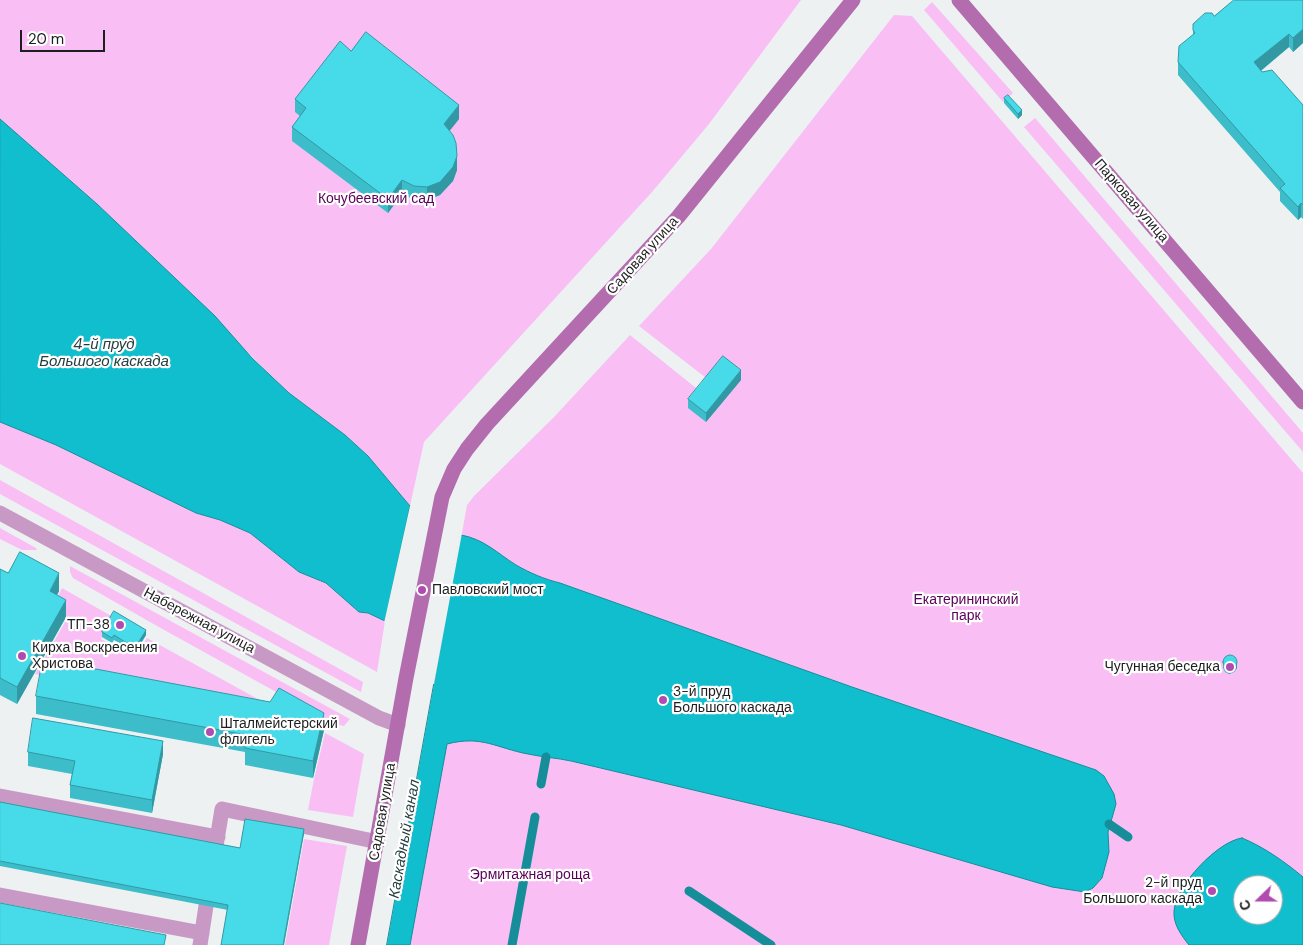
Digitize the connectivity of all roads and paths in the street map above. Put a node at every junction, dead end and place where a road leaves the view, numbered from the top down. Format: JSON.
{"nodes":[{"id":1,"x":853,"y":0,"type":"edge"},
{"id":2,"x":959,"y":0,"type":"edge"},
{"id":3,"x":1303,"y":402,"type":"edge"},
{"id":4,"x":0,"y":514,"type":"edge"},
{"id":5,"x":398,"y":725,"type":"junction"},
{"id":6,"x":0,"y":796,"type":"edge"},
{"id":7,"x":378,"y":842,"type":"junction"},
{"id":8,"x":0,"y":895,"type":"edge"},
{"id":9,"x":206,"y":906,"type":"edge"},
{"id":10,"x":201,"y":939,"type":"edge"},
{"id":11,"x":358,"y":945,"type":"edge"}],
"edges":[{"from":1,"to":5,"type":"main road","name":"Садовая улица"},
{"from":2,"to":3,"type":"main road","name":"Парковая улица"},
{"from":4,"to":5,"type":"street","name":"Набережная улица"},
{"from":5,"to":7,"type":"main road","name":"Садовая улица"},
{"from":6,"to":7,"type":"street"},
{"from":7,"to":11,"type":"main road","name":"Садовая улица"},
{"from":8,"to":10,"type":"street"},
{"from":9,"to":10,"type":"street"}]}
